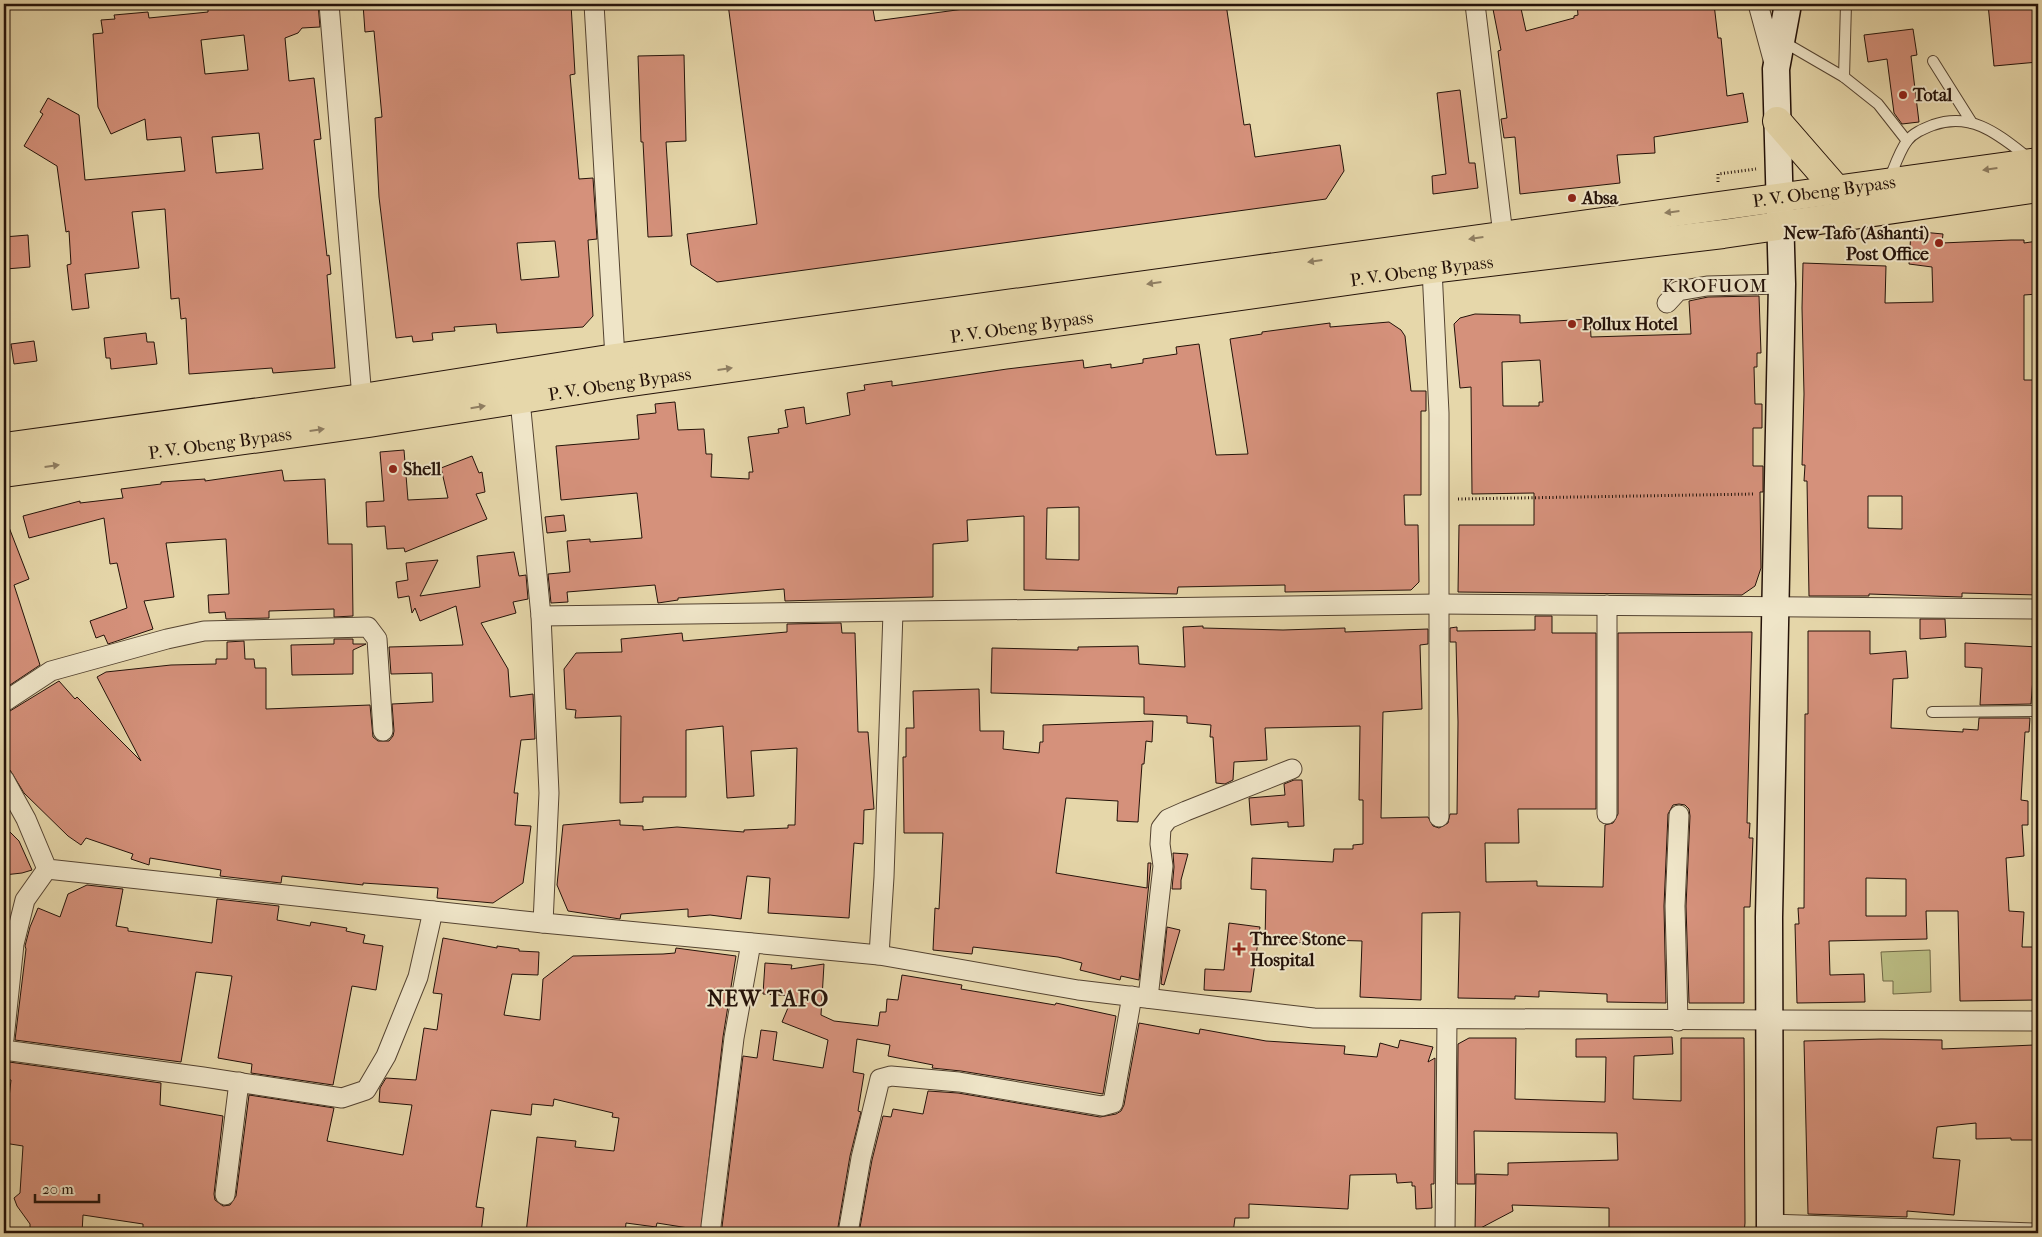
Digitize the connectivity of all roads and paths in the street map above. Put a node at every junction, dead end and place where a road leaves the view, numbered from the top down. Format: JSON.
{"nodes":[{"id":1,"x":329,"y":4,"type":"edge"},
{"id":2,"x":594,"y":4,"type":"edge"},
{"id":3,"x":1475,"y":4,"type":"edge"},
{"id":4,"x":1758,"y":4,"type":"edge"},
{"id":5,"x":1788,"y":4,"type":"edge"},
{"id":6,"x":1846,"y":4,"type":"edge"},
{"id":7,"x":1781,"y":40,"type":"junction"},
{"id":8,"x":1933,"y":61,"type":"dead end"},
{"id":9,"x":1776,"y":69,"type":"junction"},
{"id":10,"x":1844,"y":77,"type":"junction"},
{"id":11,"x":1777,"y":121,"type":"junction"},
{"id":12,"x":1972,"y":123,"type":"junction"},
{"id":13,"x":1907,"y":141,"type":"junction"},
{"id":14,"x":2037,"y":171,"type":"edge"},
{"id":15,"x":1887,"y":183,"type":"junction"},
{"id":16,"x":1837,"y":190,"type":"junction"},
{"id":17,"x":1779,"y":198,"type":"junction"},
{"id":18,"x":1779,"y":226,"type":"junction"},
{"id":19,"x":1503,"y":235,"type":"junction"},
{"id":20,"x":1432,"y":269,"type":"junction"},
{"id":21,"x":1782,"y":284,"type":"junction"},
{"id":22,"x":1667,"y":303,"type":"dead end"},
{"id":23,"x":615,"y":358,"type":"junction"},
{"id":24,"x":520,"y":400,"type":"junction"},
{"id":25,"x":366,"y":410,"type":"junction"},
{"id":26,"x":4,"y":447,"type":"edge"},
{"id":27,"x":4,"y":473,"type":"edge"},
{"id":28,"x":1778,"y":494,"type":"junction"},
{"id":29,"x":1438,"y":499,"type":"junction"},
{"id":30,"x":1438,"y":604,"type":"junction"},
{"id":31,"x":1607,"y":606,"type":"junction"},
{"id":32,"x":1775,"y":607,"type":"junction"},
{"id":33,"x":2038,"y":609,"type":"edge"},
{"id":34,"x":893,"y":612,"type":"junction"},
{"id":35,"x":541,"y":616,"type":"junction"},
{"id":36,"x":4,"y":702,"type":"edge"},
{"id":37,"x":2038,"y":711,"type":"edge"},
{"id":38,"x":1932,"y":712,"type":"dead end"},
{"id":39,"x":383,"y":731,"type":"dead end"},
{"id":40,"x":1292,"y":769,"type":"dead end"},
{"id":41,"x":4,"y":779,"type":"edge"},
{"id":42,"x":1607,"y":814,"type":"dead end"},
{"id":43,"x":1679,"y":815,"type":"dead end"},
{"id":44,"x":1439,"y":817,"type":"dead end"},
{"id":45,"x":48,"y":869,"type":"junction"},
{"id":46,"x":434,"y":911,"type":"junction"},
{"id":47,"x":543,"y":923,"type":"junction"},
{"id":48,"x":751,"y":943,"type":"junction"},
{"id":49,"x":879,"y":955,"type":"junction"},
{"id":50,"x":1140,"y":997,"type":"junction"},
{"id":51,"x":1447,"y":1019,"type":"junction"},
{"id":52,"x":1678,"y":1020,"type":"junction"},
{"id":53,"x":1769,"y":1021,"type":"junction"},
{"id":54,"x":2038,"y":1021,"type":"edge"},
{"id":55,"x":4,"y":1039,"type":"edge"},
{"id":56,"x":4,"y":1050,"type":"edge"},
{"id":57,"x":239,"y":1082,"type":"junction"},
{"id":58,"x":226,"y":1195,"type":"dead end"},
{"id":59,"x":711,"y":1226,"type":"dead end"},
{"id":60,"x":1770,"y":1228,"type":"edge"},
{"id":61,"x":1958,"y":1232,"type":"edge"},
{"id":62,"x":848,"y":1233,"type":"edge"},
{"id":63,"x":1445,"y":1233,"type":"edge"},
{"id":64,"x":2036,"y":1233,"type":"edge"}],
"edges":[{"from":1,"to":25,"type":"street"},
{"from":2,"to":23,"type":"street"},
{"from":3,"to":19,"type":"street"},
{"from":4,"to":9,"type":"street"},
{"from":5,"to":7,"type":"street"},
{"from":6,"to":10,"type":"lane"},
{"from":7,"to":9,"type":"street"},
{"from":7,"to":10,"type":"lane"},
{"from":8,"to":12,"type":"lane"},
{"from":9,"to":11,"type":"street"},
{"from":10,"to":13,"type":"lane"},
{"from":11,"to":16,"type":"highway"},
{"from":11,"to":17,"type":"street"},
{"from":12,"to":13,"type":"lane"},
{"from":12,"to":14,"type":"lane"},
{"from":13,"to":15,"type":"lane"},
{"from":14,"to":15,"type":"highway","name":"P. V. Obeng Bypass","one_way":true},
{"from":14,"to":18,"type":"highway","name":"P. V. Obeng Bypass"},
{"from":15,"to":16,"type":"highway","name":"P. V. Obeng Bypass"},
{"from":16,"to":17,"type":"highway","name":"P. V. Obeng Bypass"},
{"from":17,"to":18,"type":"street"},
{"from":17,"to":19,"type":"highway","name":"P. V. Obeng Bypass","one_way":true},
{"from":18,"to":20,"type":"highway","name":"P. V. Obeng Bypass"},
{"from":18,"to":21,"type":"street"},
{"from":19,"to":23,"type":"highway","name":"P. V. Obeng Bypass","one_way":true},
{"from":24,"to":20,"type":"highway","name":"P. V. Obeng Bypass","one_way":true},
{"from":20,"to":29,"type":"street"},
{"from":21,"to":22,"type":"street"},
{"from":21,"to":28,"type":"street"},
{"from":23,"to":25,"type":"highway","name":"P. V. Obeng Bypass"},
{"from":25,"to":24,"type":"highway","name":"P. V. Obeng Bypass","one_way":true},
{"from":24,"to":35,"type":"street"},
{"from":25,"to":26,"type":"highway","name":"P. V. Obeng Bypass"},
{"from":27,"to":25,"type":"highway","name":"P. V. Obeng Bypass","one_way":true},
{"from":28,"to":29,"type":"path"},
{"from":28,"to":32,"type":"street"},
{"from":29,"to":30,"type":"street"},
{"from":30,"to":31,"type":"street"},
{"from":30,"to":34,"type":"street"},
{"from":30,"to":44,"type":"street"},
{"from":31,"to":32,"type":"street"},
{"from":31,"to":42,"type":"street"},
{"from":32,"to":33,"type":"street"},
{"from":32,"to":53,"type":"street"},
{"from":34,"to":35,"type":"street"},
{"from":34,"to":49,"type":"street"},
{"from":35,"to":47,"type":"street"},
{"from":36,"to":39,"type":"street"},
{"from":37,"to":38,"type":"lane"},
{"from":40,"to":50,"type":"street"},
{"from":41,"to":45,"type":"street"},
{"from":43,"to":52,"type":"street"},
{"from":45,"to":46,"type":"street"},
{"from":45,"to":55,"type":"street"},
{"from":46,"to":47,"type":"street"},
{"from":46,"to":57,"type":"street"},
{"from":47,"to":48,"type":"street"},
{"from":48,"to":49,"type":"street"},
{"from":48,"to":59,"type":"street"},
{"from":49,"to":50,"type":"street"},
{"from":50,"to":51,"type":"street"},
{"from":50,"to":62,"type":"street"},
{"from":51,"to":52,"type":"street"},
{"from":51,"to":63,"type":"street"},
{"from":52,"to":53,"type":"street"},
{"from":53,"to":54,"type":"street"},
{"from":53,"to":60,"type":"street"},
{"from":56,"to":57,"type":"street"},
{"from":57,"to":58,"type":"street"},
{"from":60,"to":61,"type":"street"},
{"from":61,"to":64,"type":"street"}]}
